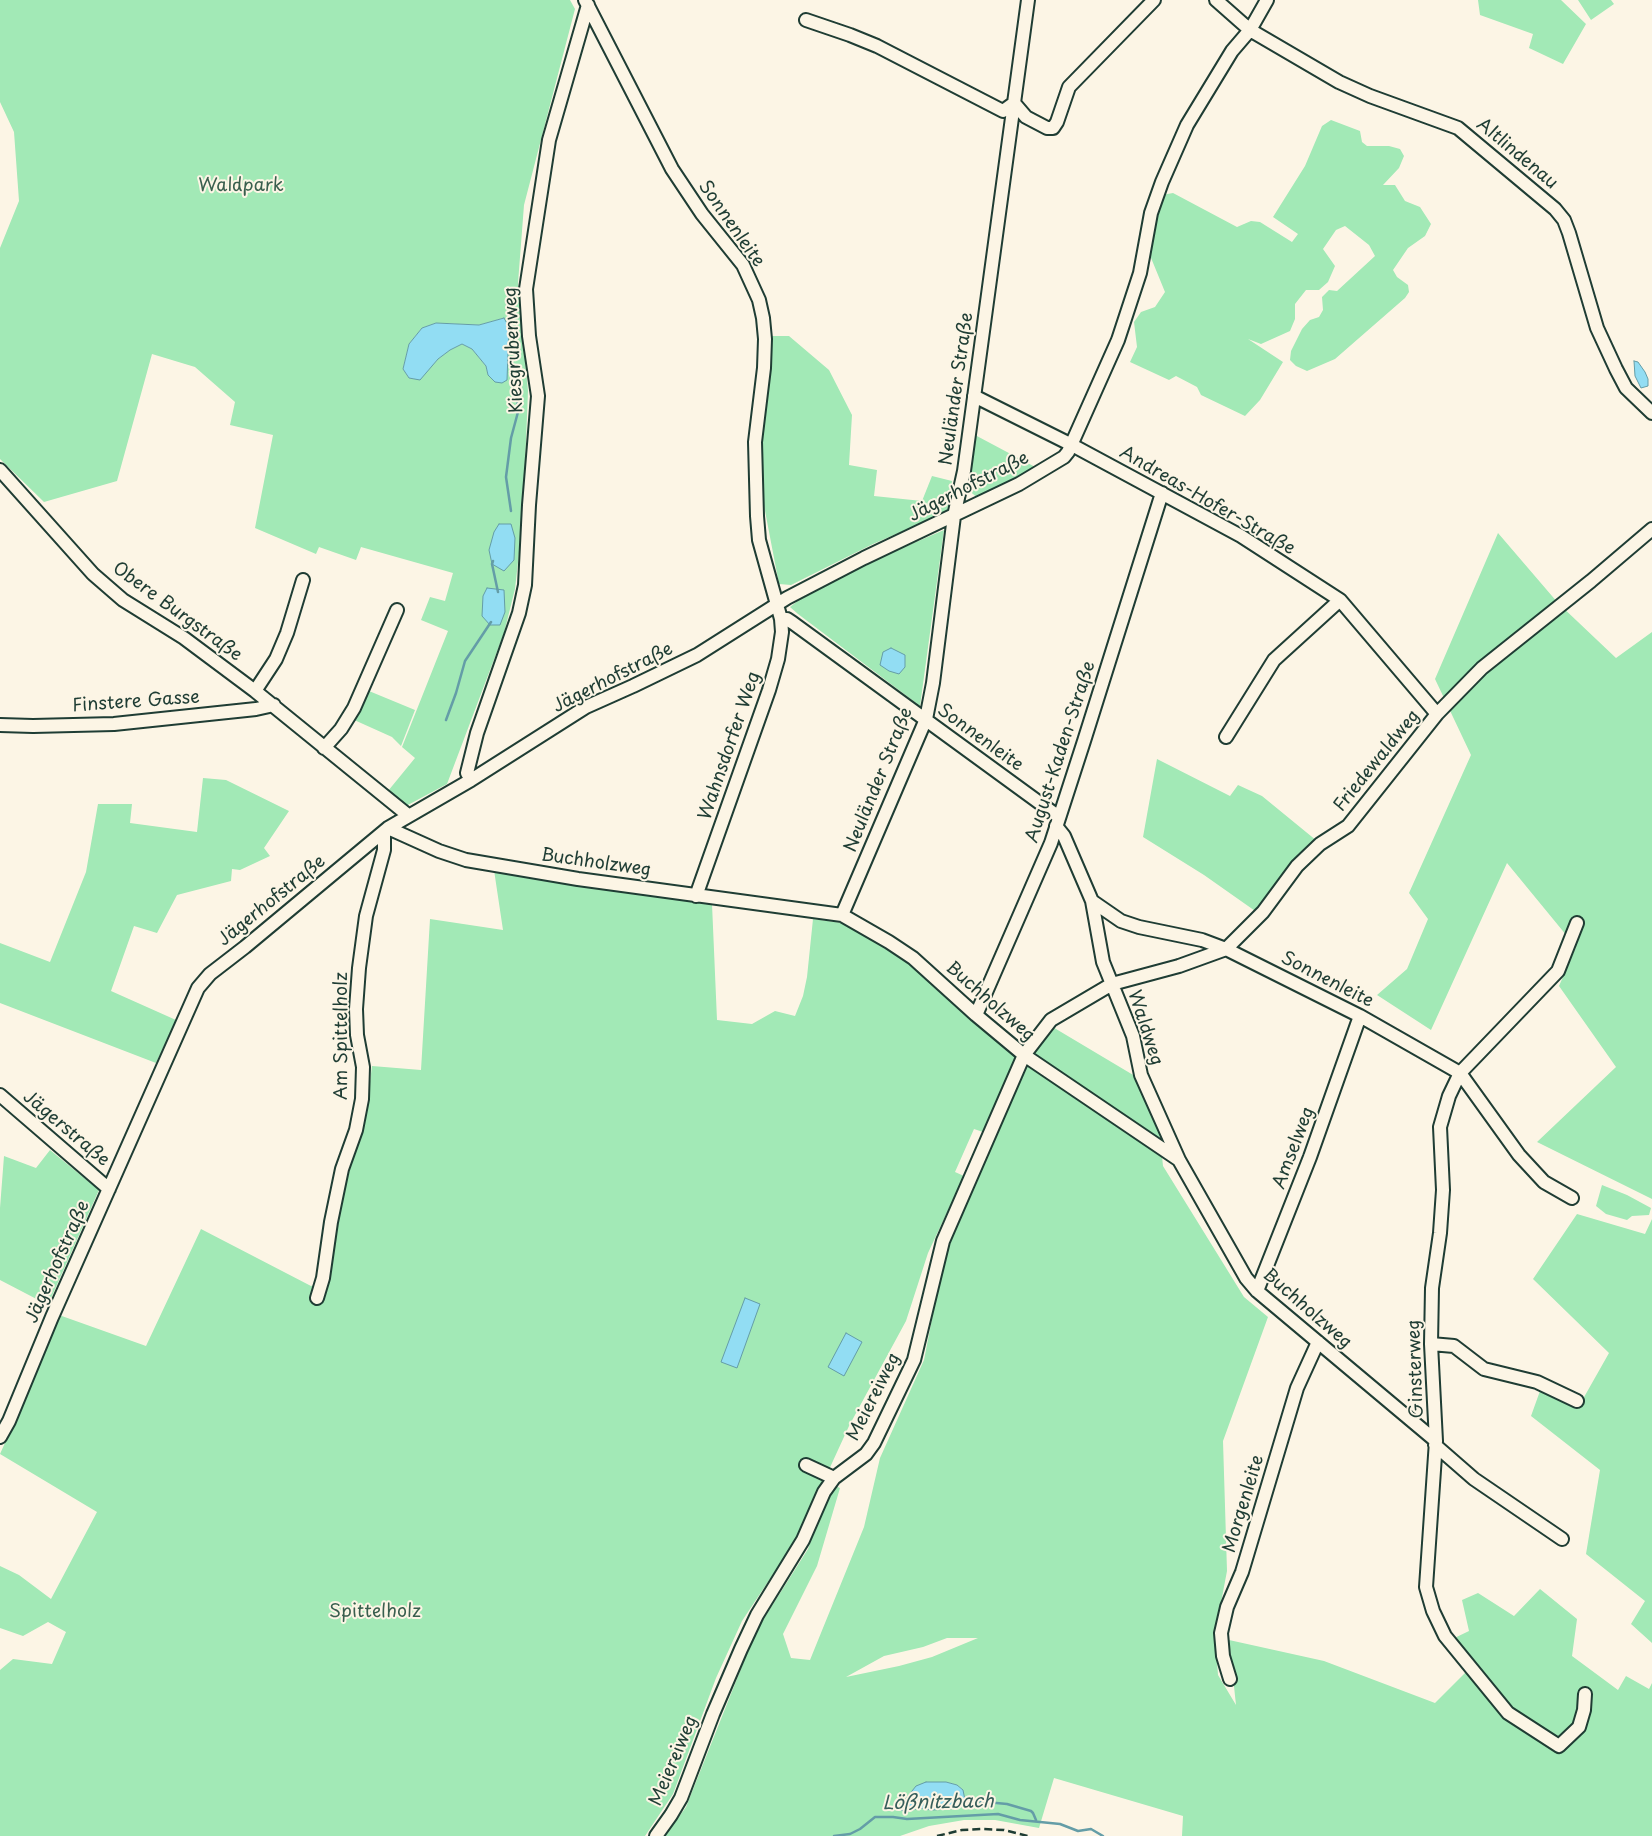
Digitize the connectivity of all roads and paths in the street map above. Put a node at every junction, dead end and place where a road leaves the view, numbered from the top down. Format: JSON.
{"nodes":[{"id":1,"x":1028,"y":0,"type":"edge"},
{"id":2,"x":1154,"y":0,"type":"edge"},
{"id":3,"x":1216,"y":0,"type":"edge"},
{"id":4,"x":1267,"y":0,"type":"edge"},
{"id":5,"x":586,"y":3,"type":"edge"},
{"id":6,"x":806,"y":20,"type":"dead end"},
{"id":7,"x":1250,"y":30,"type":"junction"},
{"id":8,"x":1014,"y":103,"type":"junction"},
{"id":9,"x":974,"y":396,"type":"junction"},
{"id":10,"x":1651,"y":414,"type":"edge"},
{"id":11,"x":1072,"y":444,"type":"junction"},
{"id":12,"x":0,"y":470,"type":"edge"},
{"id":13,"x":1162,"y":493,"type":"junction"},
{"id":14,"x":954,"y":516,"type":"junction"},
{"id":15,"x":1652,"y":529,"type":"edge"},
{"id":16,"x":302,"y":580,"type":"dead end"},
{"id":17,"x":1340,"y":600,"type":"junction"},
{"id":18,"x":778,"y":606,"type":"junction"},
{"id":19,"x":397,"y":610,"type":"dead end"},
{"id":20,"x":781,"y":619,"type":"junction"},
{"id":21,"x":255,"y":691,"type":"junction"},
{"id":22,"x":274,"y":705,"type":"junction"},
{"id":23,"x":1437,"y":714,"type":"junction"},
{"id":24,"x":926,"y":720,"type":"junction"},
{"id":25,"x":0,"y":725,"type":"edge"},
{"id":26,"x":1226,"y":736,"type":"dead end"},
{"id":27,"x":324,"y":748,"type":"junction"},
{"id":28,"x":471,"y":780,"type":"junction"},
{"id":29,"x":409,"y":816,"type":"junction"},
{"id":30,"x":1058,"y":822,"type":"junction"},
{"id":31,"x":386,"y":830,"type":"junction"},
{"id":32,"x":696,"y":896,"type":"junction"},
{"id":33,"x":1092,"y":901,"type":"junction"},
{"id":34,"x":842,"y":915,"type":"junction"},
{"id":35,"x":1577,"y":923,"type":"dead end"},
{"id":36,"x":1226,"y":949,"type":"junction"},
{"id":37,"x":1112,"y":984,"type":"junction"},
{"id":38,"x":976,"y":1015,"type":"junction"},
{"id":39,"x":1360,"y":1016,"type":"junction"},
{"id":40,"x":1024,"y":1055,"type":"junction"},
{"id":41,"x":1460,"y":1072,"type":"junction"},
{"id":42,"x":0,"y":1096,"type":"edge"},
{"id":43,"x":1179,"y":1160,"type":"junction"},
{"id":44,"x":109,"y":1189,"type":"junction"},
{"id":45,"x":1572,"y":1198,"type":"dead end"},
{"id":46,"x":1257,"y":1291,"type":"junction"},
{"id":47,"x":317,"y":1298,"type":"dead end"},
{"id":48,"x":1318,"y":1342,"type":"junction"},
{"id":49,"x":1431,"y":1344,"type":"junction"},
{"id":50,"x":1577,"y":1401,"type":"dead end"},
{"id":51,"x":0,"y":1436,"type":"edge"},
{"id":52,"x":1435,"y":1443,"type":"junction"},
{"id":53,"x":806,"y":1465,"type":"dead end"},
{"id":54,"x":834,"y":1478,"type":"junction"},
{"id":55,"x":1562,"y":1538,"type":"dead end"},
{"id":56,"x":1230,"y":1679,"type":"dead end"},
{"id":57,"x":1585,"y":1694,"type":"dead end"},
{"id":58,"x":656,"y":1836,"type":"edge"}],
"edges":[{"from":1,"to":8,"type":"street","name":"Neuländer Straße"},
{"from":2,"to":8,"type":"street"},
{"from":3,"to":7,"type":"street","name":"Altlindenau"},
{"from":4,"to":7,"type":"street","name":"Jägerhofstraße"},
{"from":5,"to":18,"type":"street","name":"Sonnenleite"},
{"from":5,"to":28,"type":"street","name":"Kiesgrubenweg"},
{"from":6,"to":8,"type":"street"},
{"from":7,"to":10,"type":"street","name":"Altlindenau"},
{"from":7,"to":11,"type":"street","name":"Jägerhofstraße"},
{"from":8,"to":9,"type":"street","name":"Neuländer Straße"},
{"from":9,"to":11,"type":"street","name":"Andreas-Hofer-Straße"},
{"from":9,"to":14,"type":"street","name":"Neuländer Straße"},
{"from":11,"to":13,"type":"street","name":"Andreas-Hofer-Straße"},
{"from":11,"to":14,"type":"street","name":"Jägerhofstraße"},
{"from":12,"to":21,"type":"street","name":"Obere Burgstraße"},
{"from":13,"to":17,"type":"street","name":"Andreas-Hofer-Straße"},
{"from":13,"to":30,"type":"street","name":"August-Kaden-Straße"},
{"from":14,"to":18,"type":"street","name":"Jägerhofstraße"},
{"from":14,"to":24,"type":"street","name":"Neuländer Straße"},
{"from":15,"to":23,"type":"street","name":"Friedewaldweg"},
{"from":16,"to":21,"type":"street"},
{"from":17,"to":23,"type":"street","name":"Andreas-Hofer-Straße"},
{"from":17,"to":26,"type":"street"},
{"from":18,"to":20,"type":"street","name":"Wahnsdorfer Weg"},
{"from":18,"to":28,"type":"street","name":"Jägerhofstraße"},
{"from":19,"to":27,"type":"street"},
{"from":20,"to":24,"type":"street","name":"Sonnenleite"},
{"from":20,"to":32,"type":"street","name":"Wahnsdorfer Weg"},
{"from":21,"to":22,"type":"street","name":"Obere Burgstraße"},
{"from":22,"to":25,"type":"street","name":"Finstere Gasse"},
{"from":22,"to":27,"type":"street","name":"Obere Burgstraße"},
{"from":23,"to":36,"type":"street","name":"Friedewaldweg"},
{"from":24,"to":30,"type":"street","name":"Sonnenleite"},
{"from":24,"to":34,"type":"street","name":"Neuländer Straße"},
{"from":27,"to":29,"type":"street","name":"Obere Burgstraße"},
{"from":28,"to":29,"type":"street","name":"Jägerhofstraße"},
{"from":29,"to":31,"type":"street","name":"Jägerhofstraße"},
{"from":30,"to":33,"type":"street","name":"Sonnenleite"},
{"from":30,"to":38,"type":"street","name":"August-Kaden-Straße"},
{"from":31,"to":32,"type":"street","name":"Buchholzweg"},
{"from":31,"to":44,"type":"street","name":"Jägerhofstraße"},
{"from":31,"to":47,"type":"street","name":"Am Spittelholz"},
{"from":32,"to":34,"type":"street","name":"Buchholzweg"},
{"from":33,"to":36,"type":"street","name":"Sonnenleite"},
{"from":33,"to":37,"type":"street","name":"Waldweg"},
{"from":34,"to":38,"type":"street","name":"Buchholzweg"},
{"from":35,"to":41,"type":"street","name":"Ginsterweg"},
{"from":36,"to":37,"type":"street","name":"Friedewaldweg"},
{"from":36,"to":39,"type":"street","name":"Sonnenleite"},
{"from":37,"to":40,"type":"street","name":"Friedewaldweg"},
{"from":37,"to":43,"type":"street","name":"Waldweg"},
{"from":38,"to":40,"type":"street","name":"Buchholzweg"},
{"from":39,"to":41,"type":"street","name":"Sonnenleite"},
{"from":39,"to":46,"type":"street","name":"Amselweg"},
{"from":40,"to":43,"type":"street","name":"Buchholzweg"},
{"from":40,"to":54,"type":"street","name":"Meiereiweg"},
{"from":41,"to":45,"type":"street","name":"Sonnenleite"},
{"from":41,"to":49,"type":"street","name":"Ginsterweg"},
{"from":42,"to":44,"type":"street","name":"Jägerstraße"},
{"from":43,"to":46,"type":"street","name":"Buchholzweg"},
{"from":44,"to":51,"type":"street","name":"Jägerhofstraße"},
{"from":46,"to":48,"type":"street","name":"Buchholzweg"},
{"from":48,"to":52,"type":"street","name":"Buchholzweg"},
{"from":48,"to":56,"type":"street","name":"Morgenleite"},
{"from":49,"to":50,"type":"street"},
{"from":49,"to":52,"type":"street","name":"Ginsterweg"},
{"from":52,"to":55,"type":"street","name":"Buchholzweg"},
{"from":52,"to":57,"type":"street","name":"Ginsterweg"},
{"from":53,"to":54,"type":"street"},
{"from":54,"to":58,"type":"street","name":"Meiereiweg"}]}
